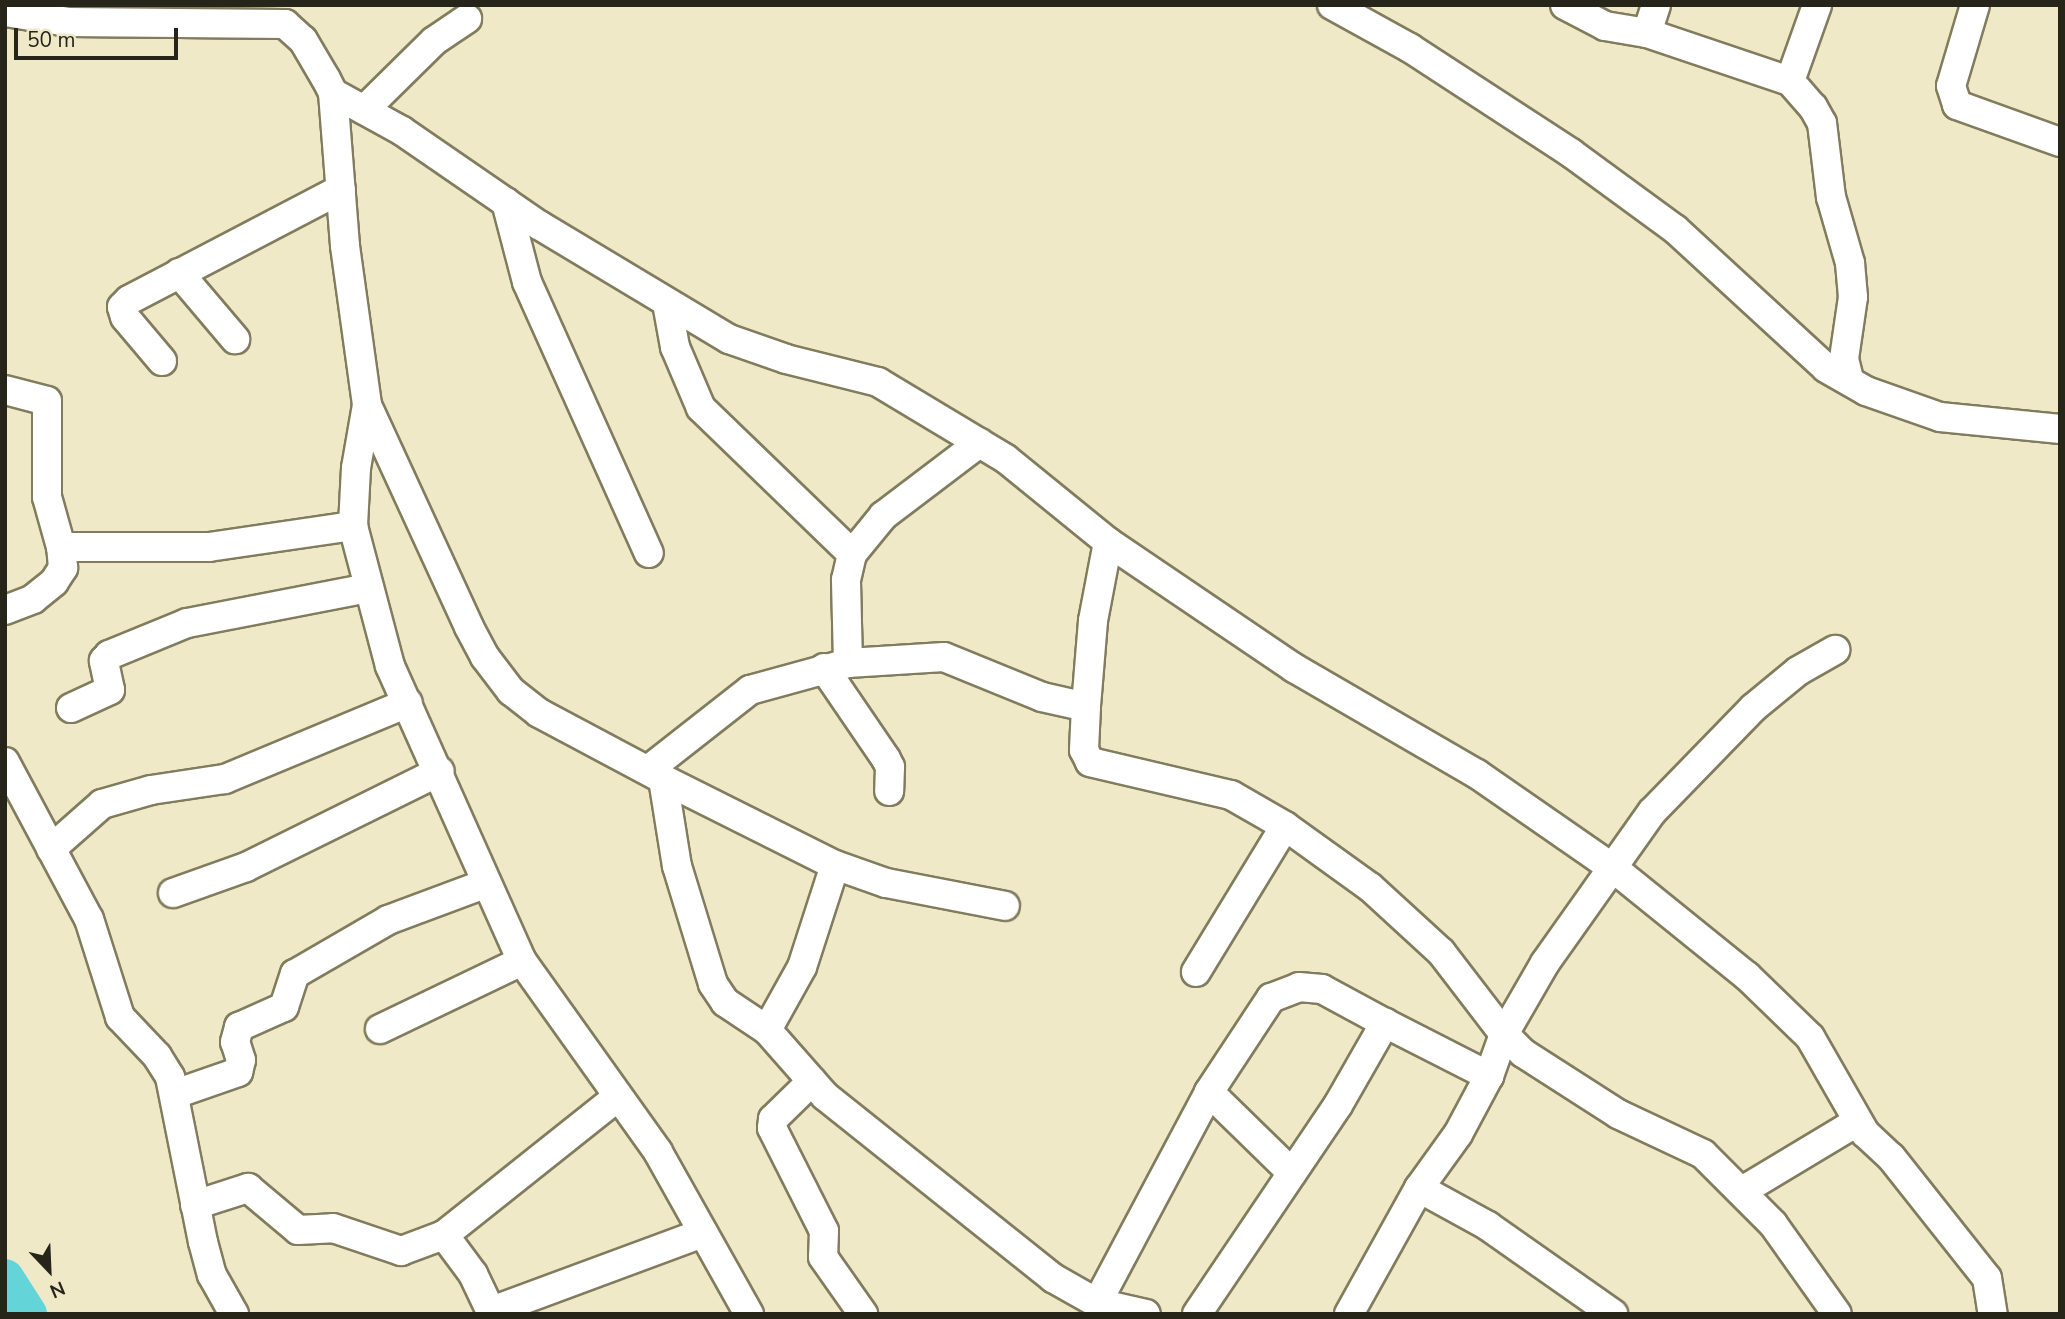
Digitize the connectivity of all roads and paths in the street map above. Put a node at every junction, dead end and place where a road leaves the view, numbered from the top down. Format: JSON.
{"nodes":[{"id":1,"x":1332,"y":5,"type":"edge"},
{"id":2,"x":1565,"y":5,"type":"edge"},
{"id":3,"x":1656,"y":5,"type":"edge"},
{"id":4,"x":1817,"y":5,"type":"edge"},
{"id":5,"x":1975,"y":5,"type":"edge"},
{"id":6,"x":5,"y":12,"type":"edge"},
{"id":7,"x":467,"y":19,"type":"dead end"},
{"id":8,"x":1647,"y":33,"type":"junction"},
{"id":9,"x":1790,"y":81,"type":"junction"},
{"id":10,"x":333,"y":93,"type":"junction"},
{"id":11,"x":365,"y":110,"type":"junction"},
{"id":12,"x":2060,"y":142,"type":"edge"},
{"id":13,"x":341,"y":189,"type":"junction"},
{"id":14,"x":506,"y":202,"type":"junction"},
{"id":15,"x":179,"y":273,"type":"junction"},
{"id":16,"x":667,"y":303,"type":"junction"},
{"id":17,"x":235,"y":339,"type":"dead end"},
{"id":18,"x":162,"y":361,"type":"dead end"},
{"id":19,"x":1849,"y":379,"type":"junction"},
{"id":20,"x":5,"y":390,"type":"edge"},
{"id":21,"x":367,"y":405,"type":"junction"},
{"id":22,"x":2060,"y":429,"type":"edge"},
{"id":23,"x":979,"y":443,"type":"junction"},
{"id":24,"x":353,"y":526,"type":"junction"},
{"id":25,"x":1108,"y":542,"type":"junction"},
{"id":26,"x":61,"y":547,"type":"junction"},
{"id":27,"x":649,"y":553,"type":"dead end"},
{"id":28,"x":852,"y":554,"type":"junction"},
{"id":29,"x":369,"y":588,"type":"junction"},
{"id":30,"x":5,"y":610,"type":"edge"},
{"id":31,"x":1835,"y":650,"type":"dead end"},
{"id":32,"x":836,"y":666,"type":"junction"},
{"id":33,"x":408,"y":703,"type":"junction"},
{"id":34,"x":1086,"y":707,"type":"junction"},
{"id":35,"x":71,"y":708,"type":"dead end"},
{"id":36,"x":5,"y":762,"type":"edge"},
{"id":37,"x":440,"y":771,"type":"junction"},
{"id":38,"x":655,"y":774,"type":"junction"},
{"id":39,"x":889,"y":791,"type":"dead end"},
{"id":40,"x":1285,"y":826,"type":"junction"},
{"id":41,"x":51,"y":849,"type":"junction"},
{"id":42,"x":835,"y":865,"type":"junction"},
{"id":43,"x":1613,"y":868,"type":"junction"},
{"id":44,"x":485,"y":884,"type":"junction"},
{"id":45,"x":173,"y":892,"type":"dead end"},
{"id":46,"x":1005,"y":906,"type":"dead end"},
{"id":47,"x":523,"y":961,"type":"junction"},
{"id":48,"x":1196,"y":972,"type":"dead end"},
{"id":49,"x":1384,"y":1023,"type":"junction"},
{"id":50,"x":380,"y":1029,"type":"dead end"},
{"id":51,"x":767,"y":1030,"type":"junction"},
{"id":52,"x":1504,"y":1034,"type":"junction"},
{"id":53,"x":1489,"y":1076,"type":"junction"},
{"id":54,"x":812,"y":1081,"type":"junction"},
{"id":55,"x":1209,"y":1092,"type":"junction"},
{"id":56,"x":175,"y":1094,"type":"junction"},
{"id":57,"x":616,"y":1098,"type":"junction"},
{"id":58,"x":1857,"y":1122,"type":"junction"},
{"id":59,"x":1292,"y":1173,"type":"junction"},
{"id":60,"x":1419,"y":1188,"type":"junction"},
{"id":61,"x":1742,"y":1191,"type":"junction"},
{"id":62,"x":195,"y":1205,"type":"junction"},
{"id":63,"x":703,"y":1233,"type":"junction"},
{"id":64,"x":444,"y":1235,"type":"junction"},
{"id":65,"x":1097,"y":1303,"type":"junction"},
{"id":66,"x":492,"y":1312,"type":"edge"},
{"id":67,"x":234,"y":1314,"type":"edge"},
{"id":68,"x":749,"y":1314,"type":"edge"},
{"id":69,"x":863,"y":1314,"type":"edge"},
{"id":70,"x":1146,"y":1314,"type":"edge"},
{"id":71,"x":1197,"y":1314,"type":"edge"},
{"id":72,"x":1349,"y":1314,"type":"edge"},
{"id":73,"x":1613,"y":1314,"type":"edge"},
{"id":74,"x":1837,"y":1314,"type":"edge"},
{"id":75,"x":1993,"y":1314,"type":"edge"}],
"edges":[{"from":1,"to":19,"type":"street"},
{"from":2,"to":8,"type":"street"},
{"from":3,"to":8,"type":"street"},
{"from":4,"to":9,"type":"street"},
{"from":5,"to":12,"type":"street"},
{"from":6,"to":10,"type":"street"},
{"from":7,"to":11,"type":"street"},
{"from":8,"to":9,"type":"street"},
{"from":9,"to":19,"type":"street"},
{"from":10,"to":11,"type":"street"},
{"from":10,"to":13,"type":"street"},
{"from":11,"to":14,"type":"street"},
{"from":13,"to":15,"type":"street"},
{"from":13,"to":21,"type":"street"},
{"from":14,"to":16,"type":"street"},
{"from":14,"to":27,"type":"street"},
{"from":15,"to":17,"type":"street"},
{"from":15,"to":18,"type":"street"},
{"from":16,"to":23,"type":"street"},
{"from":16,"to":28,"type":"street"},
{"from":19,"to":22,"type":"street"},
{"from":20,"to":26,"type":"street"},
{"from":21,"to":24,"type":"street"},
{"from":21,"to":38,"type":"street"},
{"from":23,"to":25,"type":"street"},
{"from":23,"to":28,"type":"street"},
{"from":24,"to":26,"type":"street"},
{"from":24,"to":29,"type":"street"},
{"from":25,"to":34,"type":"street"},
{"from":25,"to":43,"type":"street"},
{"from":26,"to":30,"type":"street"},
{"from":28,"to":32,"type":"street"},
{"from":29,"to":33,"type":"street"},
{"from":29,"to":35,"type":"street"},
{"from":31,"to":43,"type":"street"},
{"from":32,"to":34,"type":"street"},
{"from":32,"to":38,"type":"street"},
{"from":32,"to":39,"type":"street"},
{"from":33,"to":37,"type":"street"},
{"from":33,"to":41,"type":"street"},
{"from":34,"to":40,"type":"street"},
{"from":36,"to":41,"type":"street"},
{"from":37,"to":44,"type":"street"},
{"from":37,"to":45,"type":"street"},
{"from":38,"to":42,"type":"street"},
{"from":38,"to":51,"type":"street"},
{"from":40,"to":48,"type":"street"},
{"from":40,"to":52,"type":"street"},
{"from":41,"to":56,"type":"street"},
{"from":42,"to":46,"type":"street"},
{"from":42,"to":51,"type":"street"},
{"from":43,"to":52,"type":"street"},
{"from":43,"to":58,"type":"street"},
{"from":44,"to":47,"type":"street"},
{"from":44,"to":56,"type":"street"},
{"from":47,"to":50,"type":"street"},
{"from":47,"to":57,"type":"street"},
{"from":49,"to":53,"type":"street"},
{"from":49,"to":55,"type":"street"},
{"from":49,"to":59,"type":"street"},
{"from":51,"to":54,"type":"street"},
{"from":52,"to":53,"type":"street"},
{"from":52,"to":61,"type":"street"},
{"from":53,"to":60,"type":"street"},
{"from":54,"to":65,"type":"street"},
{"from":54,"to":69,"type":"street"},
{"from":55,"to":59,"type":"street"},
{"from":55,"to":65,"type":"street"},
{"from":56,"to":62,"type":"street"},
{"from":57,"to":63,"type":"street"},
{"from":57,"to":64,"type":"street"},
{"from":58,"to":61,"type":"street"},
{"from":58,"to":75,"type":"street"},
{"from":59,"to":71,"type":"street"},
{"from":60,"to":72,"type":"street"},
{"from":60,"to":73,"type":"street"},
{"from":61,"to":74,"type":"street"},
{"from":62,"to":64,"type":"street"},
{"from":62,"to":67,"type":"street"},
{"from":63,"to":66,"type":"street"},
{"from":63,"to":68,"type":"street"},
{"from":64,"to":66,"type":"street"},
{"from":65,"to":70,"type":"street"}]}
